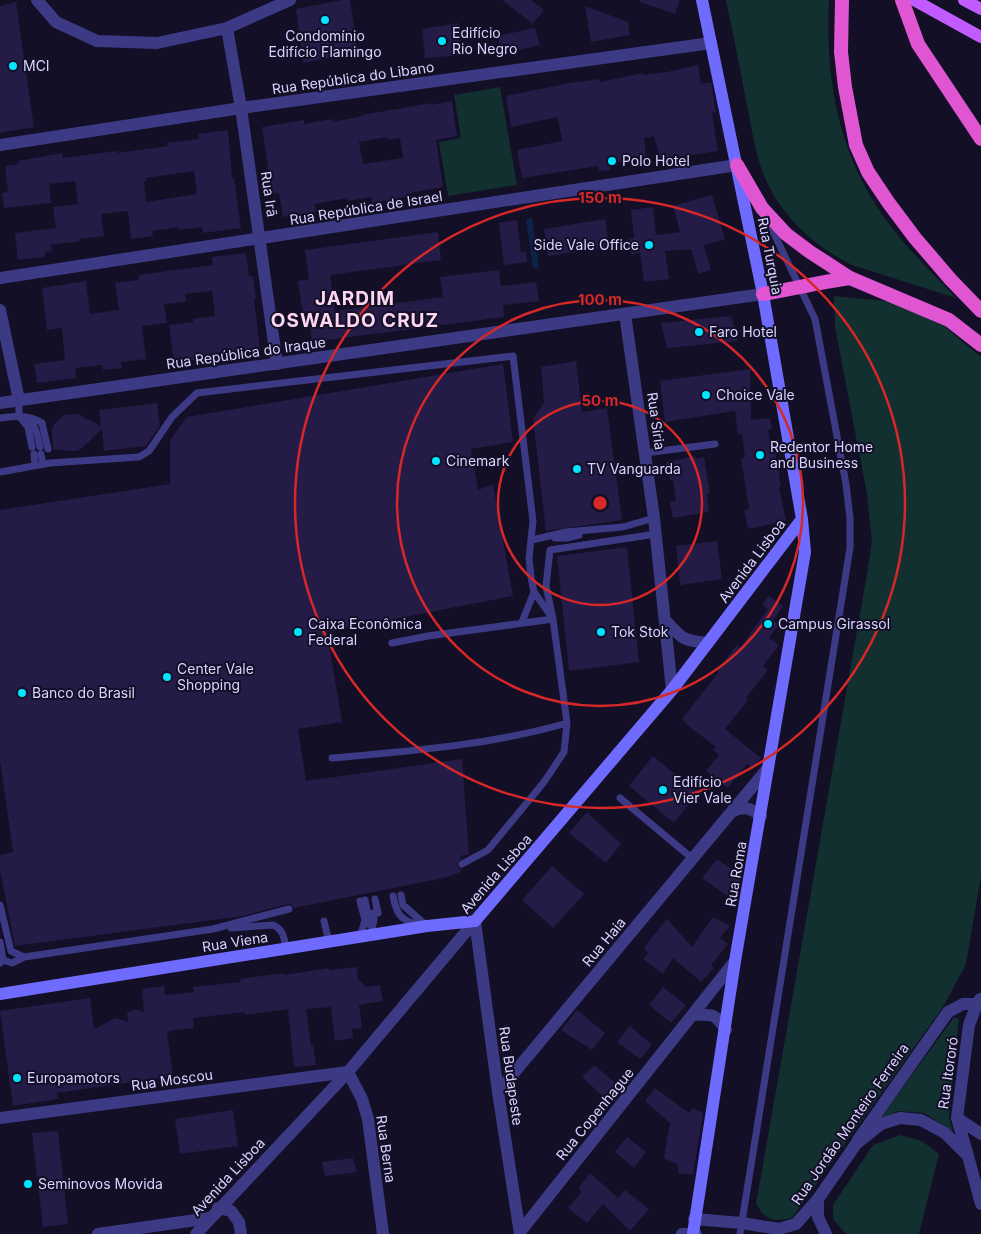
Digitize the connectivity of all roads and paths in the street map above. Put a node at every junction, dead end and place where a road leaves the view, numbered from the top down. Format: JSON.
{"nodes":[{"id":1,"x":37,"y":0,"type":"edge"},
{"id":2,"x":290,"y":0,"type":"edge"},
{"id":3,"x":702,"y":0,"type":"edge"},
{"id":4,"x":842,"y":0,"type":"edge"},
{"id":5,"x":902,"y":0,"type":"edge"},
{"id":6,"x":914,"y":0,"type":"edge"},
{"id":7,"x":966,"y":1,"type":"edge"},
{"id":8,"x":981,"y":9,"type":"edge"},
{"id":9,"x":226,"y":28,"type":"junction"},
{"id":10,"x":981,"y":37,"type":"edge"},
{"id":11,"x":711,"y":43,"type":"junction"},
{"id":12,"x":241,"y":108,"type":"junction"},
{"id":13,"x":981,"y":139,"type":"edge"},
{"id":14,"x":0,"y":145,"type":"edge"},
{"id":15,"x":737,"y":165,"type":"junction"},
{"id":16,"x":762,"y":208,"type":"junction"},
{"id":17,"x":261,"y":239,"type":"junction"},
{"id":18,"x":0,"y":278,"type":"edge"},
{"id":19,"x":850,"y":278,"type":"junction"},
{"id":20,"x":801,"y":288,"type":"junction"},
{"id":21,"x":763,"y":294,"type":"junction"},
{"id":22,"x":0,"y":310,"type":"edge"},
{"id":23,"x":981,"y":311,"type":"edge"},
{"id":24,"x":625,"y":314,"type":"junction"},
{"id":25,"x":981,"y":345,"type":"edge"},
{"id":26,"x":277,"y":364,"type":"junction"},
{"id":27,"x":19,"y":400,"type":"junction"},
{"id":28,"x":0,"y":403,"type":"edge"},
{"id":29,"x":19,"y":416,"type":"junction"},
{"id":30,"x":0,"y":418,"type":"edge"},
{"id":31,"x":715,"y":444,"type":"dead end"},
{"id":32,"x":646,"y":453,"type":"junction"},
{"id":33,"x":43,"y":464,"type":"junction"},
{"id":34,"x":0,"y":472,"type":"edge"},
{"id":35,"x":654,"y":518,"type":"junction"},
{"id":36,"x":802,"y":520,"type":"junction"},
{"id":37,"x":656,"y":534,"type":"junction"},
{"id":38,"x":532,"y":540,"type":"junction"},
{"id":39,"x":534,"y":592,"type":"junction"},
{"id":40,"x":553,"y":619,"type":"junction"},
{"id":41,"x":666,"y":621,"type":"junction"},
{"id":42,"x":522,"y":622,"type":"junction"},
{"id":43,"x":392,"y":643,"type":"dead end"},
{"id":44,"x":708,"y":643,"type":"junction"},
{"id":45,"x":672,"y":690,"type":"junction"},
{"id":46,"x":567,"y":723,"type":"junction"},
{"id":47,"x":332,"y":758,"type":"dead end"},
{"id":48,"x":768,"y":768,"type":"junction"},
{"id":49,"x":620,"y":798,"type":"dead end"},
{"id":50,"x":733,"y":811,"type":"junction"},
{"id":51,"x":761,"y":816,"type":"junction"},
{"id":52,"x":693,"y":858,"type":"junction"},
{"id":53,"x":462,"y":864,"type":"dead end"},
{"id":54,"x":401,"y":895,"type":"dead end"},
{"id":55,"x":393,"y":896,"type":"dead end"},
{"id":56,"x":376,"y":898,"type":"dead end"},
{"id":57,"x":363,"y":900,"type":"dead end"},
{"id":58,"x":0,"y":905,"type":"edge"},
{"id":59,"x":289,"y":909,"type":"dead end"},
{"id":60,"x":475,"y":921,"type":"junction"},
{"id":61,"x":427,"y":926,"type":"junction"},
{"id":62,"x":213,"y":929,"type":"junction"},
{"id":63,"x":365,"y":936,"type":"junction"},
{"id":64,"x":0,"y":942,"type":"edge"},
{"id":65,"x":286,"y":949,"type":"junction"},
{"id":66,"x":24,"y":957,"type":"junction"},
{"id":67,"x":2,"y":961,"type":"edge"},
{"id":68,"x":736,"y":961,"type":"junction"},
{"id":69,"x":0,"y":994,"type":"edge"},
{"id":70,"x":980,"y":1003,"type":"edge"},
{"id":71,"x":693,"y":1015,"type":"junction"},
{"id":72,"x":726,"y":1030,"type":"junction"},
{"id":73,"x":348,"y":1072,"type":"junction"},
{"id":74,"x":498,"y":1092,"type":"junction"},
{"id":75,"x":0,"y":1118,"type":"edge"},
{"id":76,"x":956,"y":1118,"type":"junction"},
{"id":77,"x":981,"y":1134,"type":"edge"},
{"id":78,"x":856,"y":1144,"type":"junction"},
{"id":79,"x":968,"y":1156,"type":"junction"},
{"id":80,"x":818,"y":1199,"type":"junction"},
{"id":81,"x":981,"y":1204,"type":"edge"},
{"id":82,"x":214,"y":1213,"type":"junction"},
{"id":83,"x":694,"y":1219,"type":"junction"},
{"id":84,"x":741,"y":1229,"type":"edge"},
{"id":85,"x":520,"y":1233,"type":"edge"},
{"id":86,"x":98,"y":1234,"type":"edge"},
{"id":87,"x":196,"y":1234,"type":"edge"},
{"id":88,"x":241,"y":1234,"type":"edge"},
{"id":89,"x":383,"y":1234,"type":"edge"},
{"id":90,"x":691,"y":1234,"type":"edge"},
{"id":91,"x":826,"y":1234,"type":"edge"}],
"edges":[{"from":1,"to":9,"type":"street"},
{"from":2,"to":9,"type":"street"},
{"from":3,"to":11,"type":"main road","name":"Rua Turquia"},
{"from":4,"to":23,"type":"highway"},
{"from":5,"to":13,"type":"highway"},
{"from":6,"to":10,"type":"main road"},
{"from":7,"to":8,"type":"main road"},
{"from":9,"to":12,"type":"street","name":"Rua Irã"},
{"from":11,"to":12,"type":"street","name":"Rua República do Libano"},
{"from":11,"to":15,"type":"main road","name":"Rua Turquia"},
{"from":12,"to":14,"type":"street","name":"Rua República do Libano"},
{"from":12,"to":17,"type":"street","name":"Rua Irã"},
{"from":15,"to":16,"type":"highway"},
{"from":15,"to":17,"type":"street","name":"Rua República de Israel"},
{"from":15,"to":21,"type":"main road","name":"Rua Turquia"},
{"from":16,"to":19,"type":"highway"},
{"from":16,"to":20,"type":"lane"},
{"from":17,"to":18,"type":"street","name":"Rua República de Israel"},
{"from":17,"to":26,"type":"street","name":"Rua Irã"},
{"from":19,"to":20,"type":"highway"},
{"from":19,"to":25,"type":"highway"},
{"from":20,"to":21,"type":"highway"},
{"from":20,"to":84,"type":"lane"},
{"from":21,"to":24,"type":"street","name":"Rua República do Iraque"},
{"from":21,"to":36,"type":"main road","name":"Rua Turquia"},
{"from":22,"to":27,"type":"street"},
{"from":24,"to":26,"type":"street","name":"Rua República do Iraque"},
{"from":24,"to":32,"type":"street","name":"Rua Síria"},
{"from":26,"to":27,"type":"street","name":"Rua República do Iraque"},
{"from":27,"to":28,"type":"street","name":"Rua República do Iraque"},
{"from":27,"to":29,"type":"lane"},
{"from":29,"to":30,"type":"lane"},
{"from":29,"to":33,"type":"lane"},
{"from":29,"to":33,"type":"lane"},
{"from":31,"to":32,"type":"lane"},
{"from":32,"to":35,"type":"street","name":"Rua Síria"},
{"from":33,"to":34,"type":"lane"},
{"from":33,"to":38,"type":"lane"},
{"from":35,"to":37,"type":"street","name":"Rua Síria"},
{"from":35,"to":38,"type":"lane"},
{"from":36,"to":44,"type":"main road","name":"Avenida Lisboa"},
{"from":36,"to":48,"type":"main road","name":"Rua Roma"},
{"from":37,"to":40,"type":"lane"},
{"from":37,"to":41,"type":"street","name":"Rua Síria"},
{"from":38,"to":39,"type":"lane"},
{"from":39,"to":40,"type":"lane"},
{"from":39,"to":42,"type":"lane"},
{"from":40,"to":42,"type":"lane"},
{"from":40,"to":46,"type":"lane"},
{"from":41,"to":44,"type":"street"},
{"from":41,"to":45,"type":"street","name":"Rua Síria"},
{"from":42,"to":43,"type":"lane"},
{"from":44,"to":45,"type":"main road","name":"Avenida Lisboa"},
{"from":45,"to":60,"type":"main road","name":"Avenida Lisboa"},
{"from":46,"to":47,"type":"lane"},
{"from":46,"to":53,"type":"lane"},
{"from":48,"to":50,"type":"street","name":"Rua Haia"},
{"from":48,"to":51,"type":"main road","name":"Rua Roma"},
{"from":49,"to":52,"type":"lane"},
{"from":50,"to":51,"type":"street"},
{"from":50,"to":52,"type":"street","name":"Rua Haia"},
{"from":51,"to":68,"type":"main road","name":"Rua Roma"},
{"from":52,"to":74,"type":"street","name":"Rua Haia"},
{"from":54,"to":61,"type":"lane"},
{"from":55,"to":61,"type":"lane"},
{"from":56,"to":63,"type":"lane"},
{"from":57,"to":63,"type":"lane"},
{"from":58,"to":66,"type":"lane"},
{"from":59,"to":62,"type":"lane"},
{"from":60,"to":61,"type":"main road","name":"Rua Viena"},
{"from":60,"to":73,"type":"street","name":"Avenida Lisboa"},
{"from":60,"to":74,"type":"street","name":"Rua Budapeste"},
{"from":61,"to":63,"type":"main road","name":"Rua Viena"},
{"from":62,"to":65,"type":"lane"},
{"from":62,"to":66,"type":"lane"},
{"from":63,"to":65,"type":"main road","name":"Rua Viena"},
{"from":64,"to":67,"type":"lane"},
{"from":65,"to":69,"type":"main road","name":"Rua Viena"},
{"from":66,"to":67,"type":"lane"},
{"from":68,"to":71,"type":"street","name":"Rua Copenhague"},
{"from":68,"to":72,"type":"main road","name":"Rua Roma"},
{"from":70,"to":76,"type":"street","name":"Rua Itororó"},
{"from":70,"to":78,"type":"street","name":"Rua Jordão Monteiro Ferreira"},
{"from":71,"to":72,"type":"street"},
{"from":71,"to":85,"type":"street","name":"Rua Copenhague"},
{"from":72,"to":83,"type":"main road","name":"Rua Roma"},
{"from":73,"to":75,"type":"street","name":"Rua Moscou"},
{"from":73,"to":82,"type":"street","name":"Avenida Lisboa"},
{"from":73,"to":89,"type":"street","name":"Rua Berna"},
{"from":74,"to":85,"type":"street","name":"Rua Budapeste"},
{"from":76,"to":77,"type":"street"},
{"from":76,"to":79,"type":"street","name":"Rua Itororó"},
{"from":78,"to":79,"type":"street"},
{"from":78,"to":80,"type":"street","name":"Rua Jordão Monteiro Ferreira"},
{"from":79,"to":81,"type":"street","name":"Rua Itororó"},
{"from":80,"to":84,"type":"street","name":"Rua Jordão Monteiro Ferreira"},
{"from":80,"to":91,"type":"street"},
{"from":82,"to":86,"type":"street"},
{"from":82,"to":87,"type":"street","name":"Avenida Lisboa"},
{"from":82,"to":88,"type":"street"},
{"from":83,"to":84,"type":"street","name":"Rua Jordão Monteiro Ferreira"},
{"from":83,"to":90,"type":"main road","name":"Rua Roma"}]}
